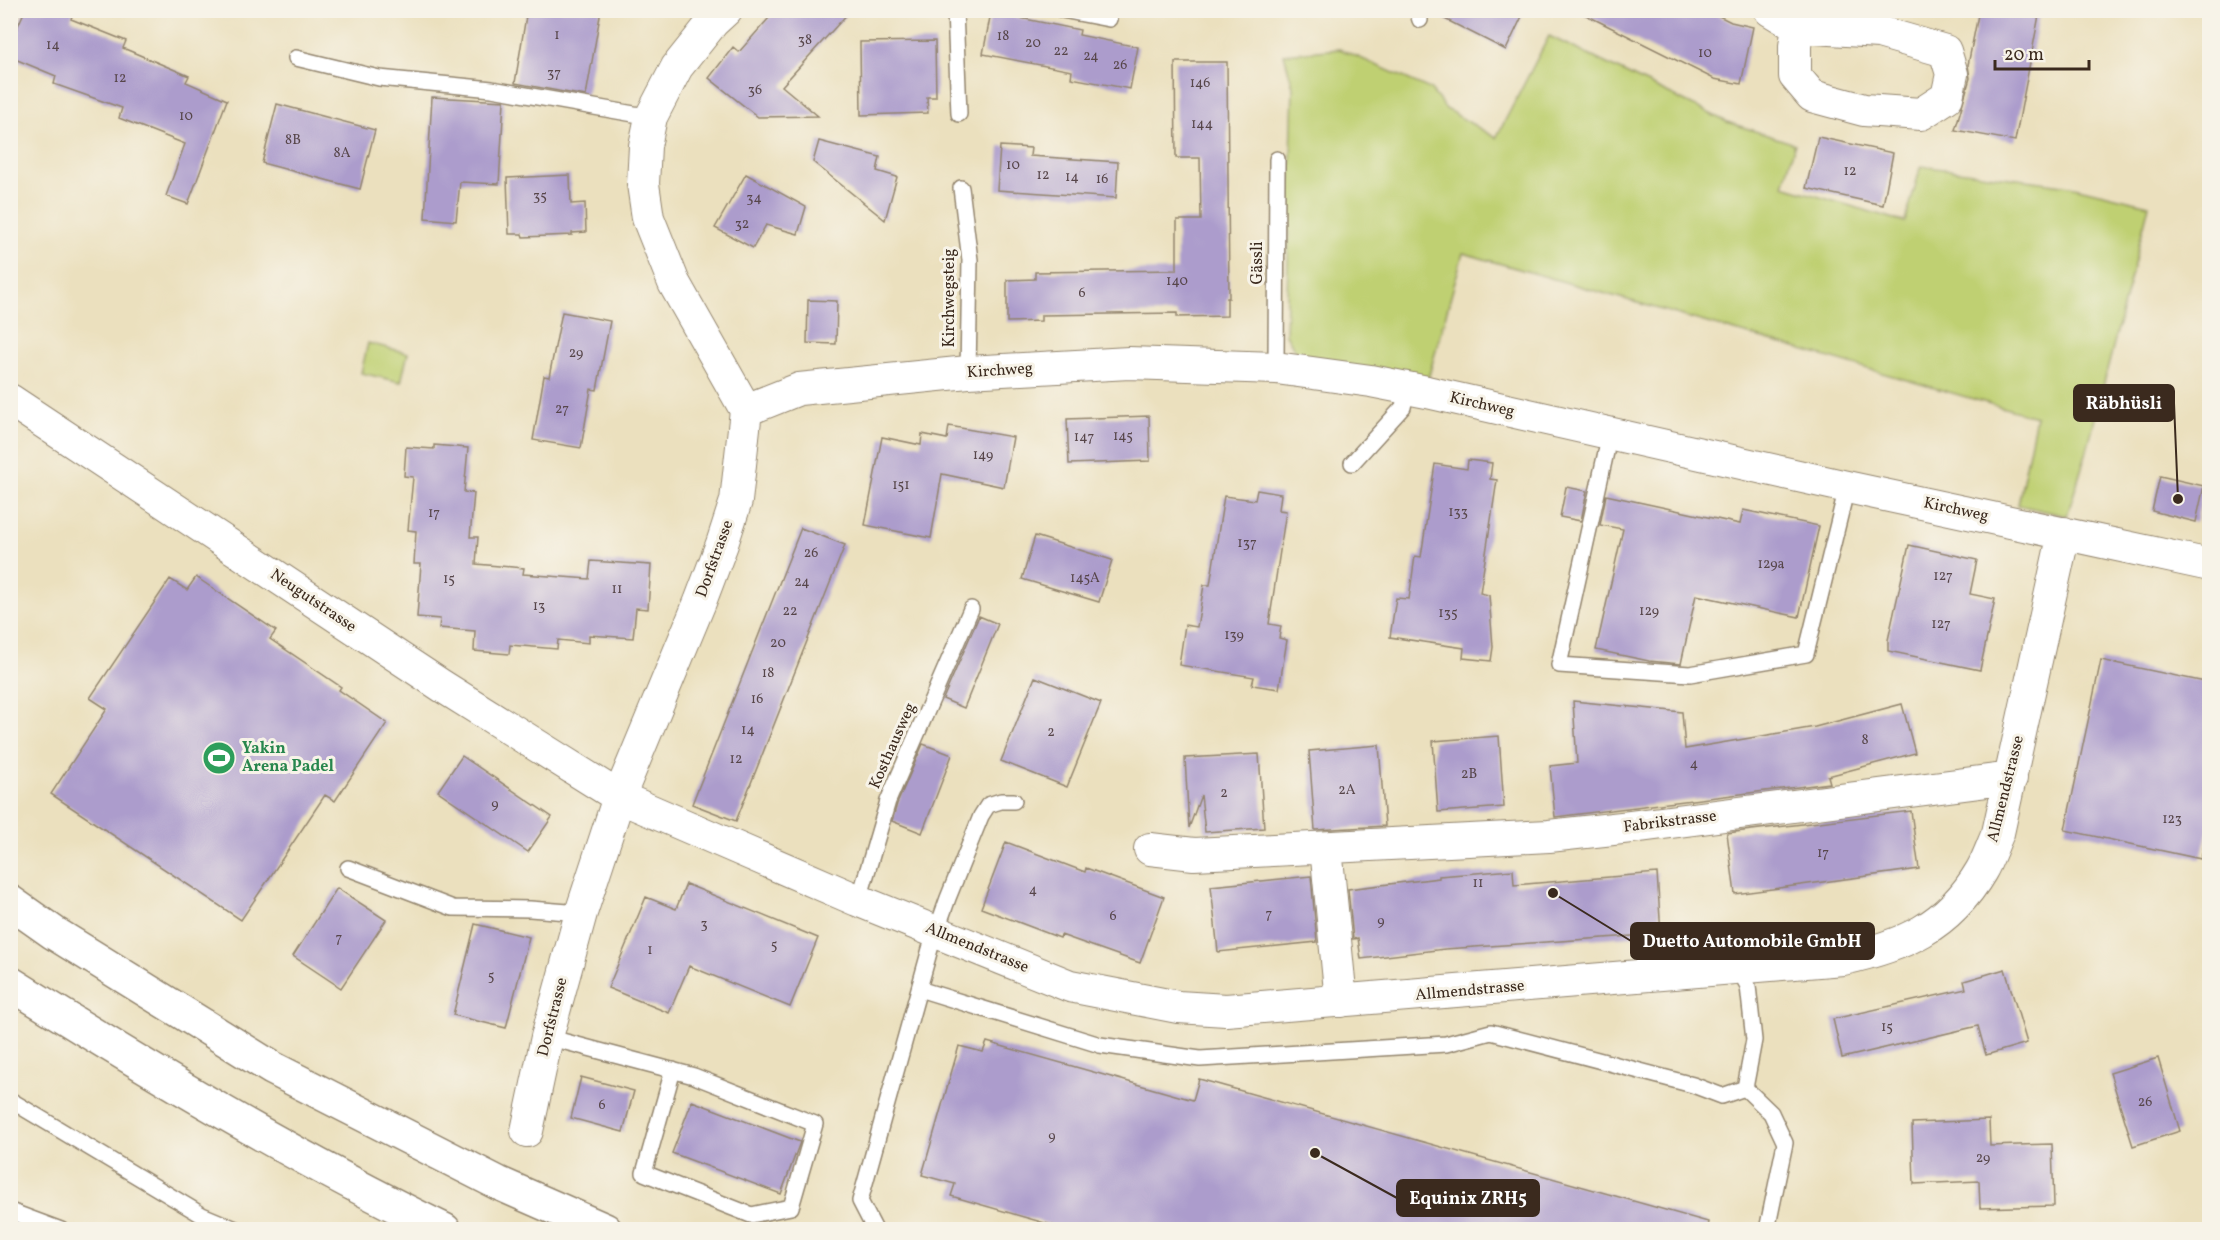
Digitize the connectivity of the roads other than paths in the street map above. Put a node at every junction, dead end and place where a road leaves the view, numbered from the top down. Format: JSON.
{"nodes":[{"id":1,"x":955,"y":10,"type":"edge"},
{"id":2,"x":1062,"y":10,"type":"edge"},
{"id":3,"x":1770,"y":10,"type":"edge"},
{"id":4,"x":710,"y":14,"type":"edge"},
{"id":5,"x":1110,"y":19,"type":"dead end"},
{"id":6,"x":1798,"y":27,"type":"junction"},
{"id":7,"x":296,"y":58,"type":"dead end"},
{"id":8,"x":959,"y":114,"type":"dead end"},
{"id":9,"x":651,"y":117,"type":"junction"},
{"id":10,"x":1276,"y":159,"type":"dead end"},
{"id":11,"x":961,"y":188,"type":"dead end"},
{"id":12,"x":1276,"y":368,"type":"junction"},
{"id":13,"x":968,"y":372,"type":"junction"},
{"id":14,"x":1407,"y":389,"type":"junction"},
{"id":15,"x":10,"y":400,"type":"edge"},
{"id":16,"x":746,"y":410,"type":"junction"},
{"id":17,"x":1610,"y":434,"type":"junction"},
{"id":18,"x":1352,"y":463,"type":"dead end"},
{"id":19,"x":1847,"y":487,"type":"junction"},
{"id":20,"x":2064,"y":533,"type":"junction"},
{"id":21,"x":2210,"y":565,"type":"edge"},
{"id":22,"x":971,"y":609,"type":"dead end"},
{"id":23,"x":2011,"y":778,"type":"junction"},
{"id":24,"x":619,"y":797,"type":"junction"},
{"id":25,"x":1014,"y":801,"type":"dead end"},
{"id":26,"x":1326,"y":848,"type":"junction"},
{"id":27,"x":1150,"y":849,"type":"dead end"},
{"id":28,"x":348,"y":868,"type":"dead end"},
{"id":29,"x":857,"y":900,"type":"junction"},
{"id":30,"x":10,"y":902,"type":"edge"},
{"id":31,"x":581,"y":913,"type":"junction"},
{"id":32,"x":937,"y":932,"type":"junction"},
{"id":33,"x":1738,"y":968,"type":"junction"},
{"id":34,"x":10,"y":983,"type":"edge"},
{"id":35,"x":919,"y":989,"type":"junction"},
{"id":36,"x":1341,"y":1002,"type":"junction"},
{"id":37,"x":547,"y":1037,"type":"junction"},
{"id":38,"x":673,"y":1070,"type":"junction"},
{"id":39,"x":1745,"y":1088,"type":"junction"},
{"id":40,"x":10,"y":1100,"type":"edge"},
{"id":41,"x":527,"y":1131,"type":"dead end"},
{"id":42,"x":10,"y":1211,"type":"edge"},
{"id":43,"x":61,"y":1230,"type":"edge"},
{"id":44,"x":238,"y":1230,"type":"edge"},
{"id":45,"x":444,"y":1230,"type":"edge"},
{"id":46,"x":605,"y":1230,"type":"edge"},
{"id":47,"x":875,"y":1230,"type":"edge"},
{"id":48,"x":1767,"y":1230,"type":"edge"}],
"edges":[{"from":1,"to":8,"type":"lane"},
{"from":2,"to":5,"type":"lane"},
{"from":3,"to":6,"type":"street"},
{"from":4,"to":9,"type":"street"},
{"from":6,"to":6,"type":"street"},
{"from":7,"to":9,"type":"lane"},
{"from":9,"to":16,"type":"street"},
{"from":10,"to":12,"type":"lane","name":"Gässli"},
{"from":11,"to":13,"type":"lane","name":"Kirchwegsteig"},
{"from":12,"to":13,"type":"street","name":"Kirchweg"},
{"from":12,"to":14,"type":"street","name":"Kirchweg"},
{"from":13,"to":16,"type":"street","name":"Kirchweg"},
{"from":14,"to":17,"type":"street","name":"Kirchweg"},
{"from":14,"to":18,"type":"lane"},
{"from":15,"to":24,"type":"street","name":"Neugutstrasse"},
{"from":16,"to":24,"type":"street","name":"Dorfstrasse"},
{"from":17,"to":19,"type":"street","name":"Kirchweg"},
{"from":17,"to":19,"type":"lane"},
{"from":19,"to":20,"type":"street","name":"Kirchweg"},
{"from":20,"to":21,"type":"street","name":"Kirchweg"},
{"from":20,"to":23,"type":"street","name":"Allmendstrasse"},
{"from":22,"to":29,"type":"lane","name":"Kosthausweg"},
{"from":23,"to":26,"type":"street","name":"Fabrikstrasse"},
{"from":23,"to":33,"type":"street","name":"Allmendstrasse"},
{"from":24,"to":29,"type":"street","name":"Allmendstrasse"},
{"from":24,"to":31,"type":"street","name":"Dorfstrasse"},
{"from":25,"to":32,"type":"lane"},
{"from":26,"to":27,"type":"street","name":"Fabrikstrasse"},
{"from":26,"to":36,"type":"street"},
{"from":28,"to":31,"type":"lane"},
{"from":29,"to":32,"type":"street","name":"Allmendstrasse"},
{"from":30,"to":46,"type":"highway"},
{"from":31,"to":37,"type":"street","name":"Dorfstrasse"},
{"from":32,"to":35,"type":"lane"},
{"from":32,"to":36,"type":"street","name":"Allmendstrasse"},
{"from":33,"to":36,"type":"street","name":"Allmendstrasse"},
{"from":33,"to":39,"type":"lane"},
{"from":34,"to":45,"type":"highway"},
{"from":35,"to":39,"type":"lane"},
{"from":35,"to":47,"type":"lane"},
{"from":37,"to":38,"type":"lane"},
{"from":37,"to":41,"type":"street","name":"Dorfstrasse"},
{"from":38,"to":38,"type":"lane"},
{"from":39,"to":48,"type":"lane"},
{"from":40,"to":44,"type":"lane"},
{"from":42,"to":43,"type":"lane"}]}
